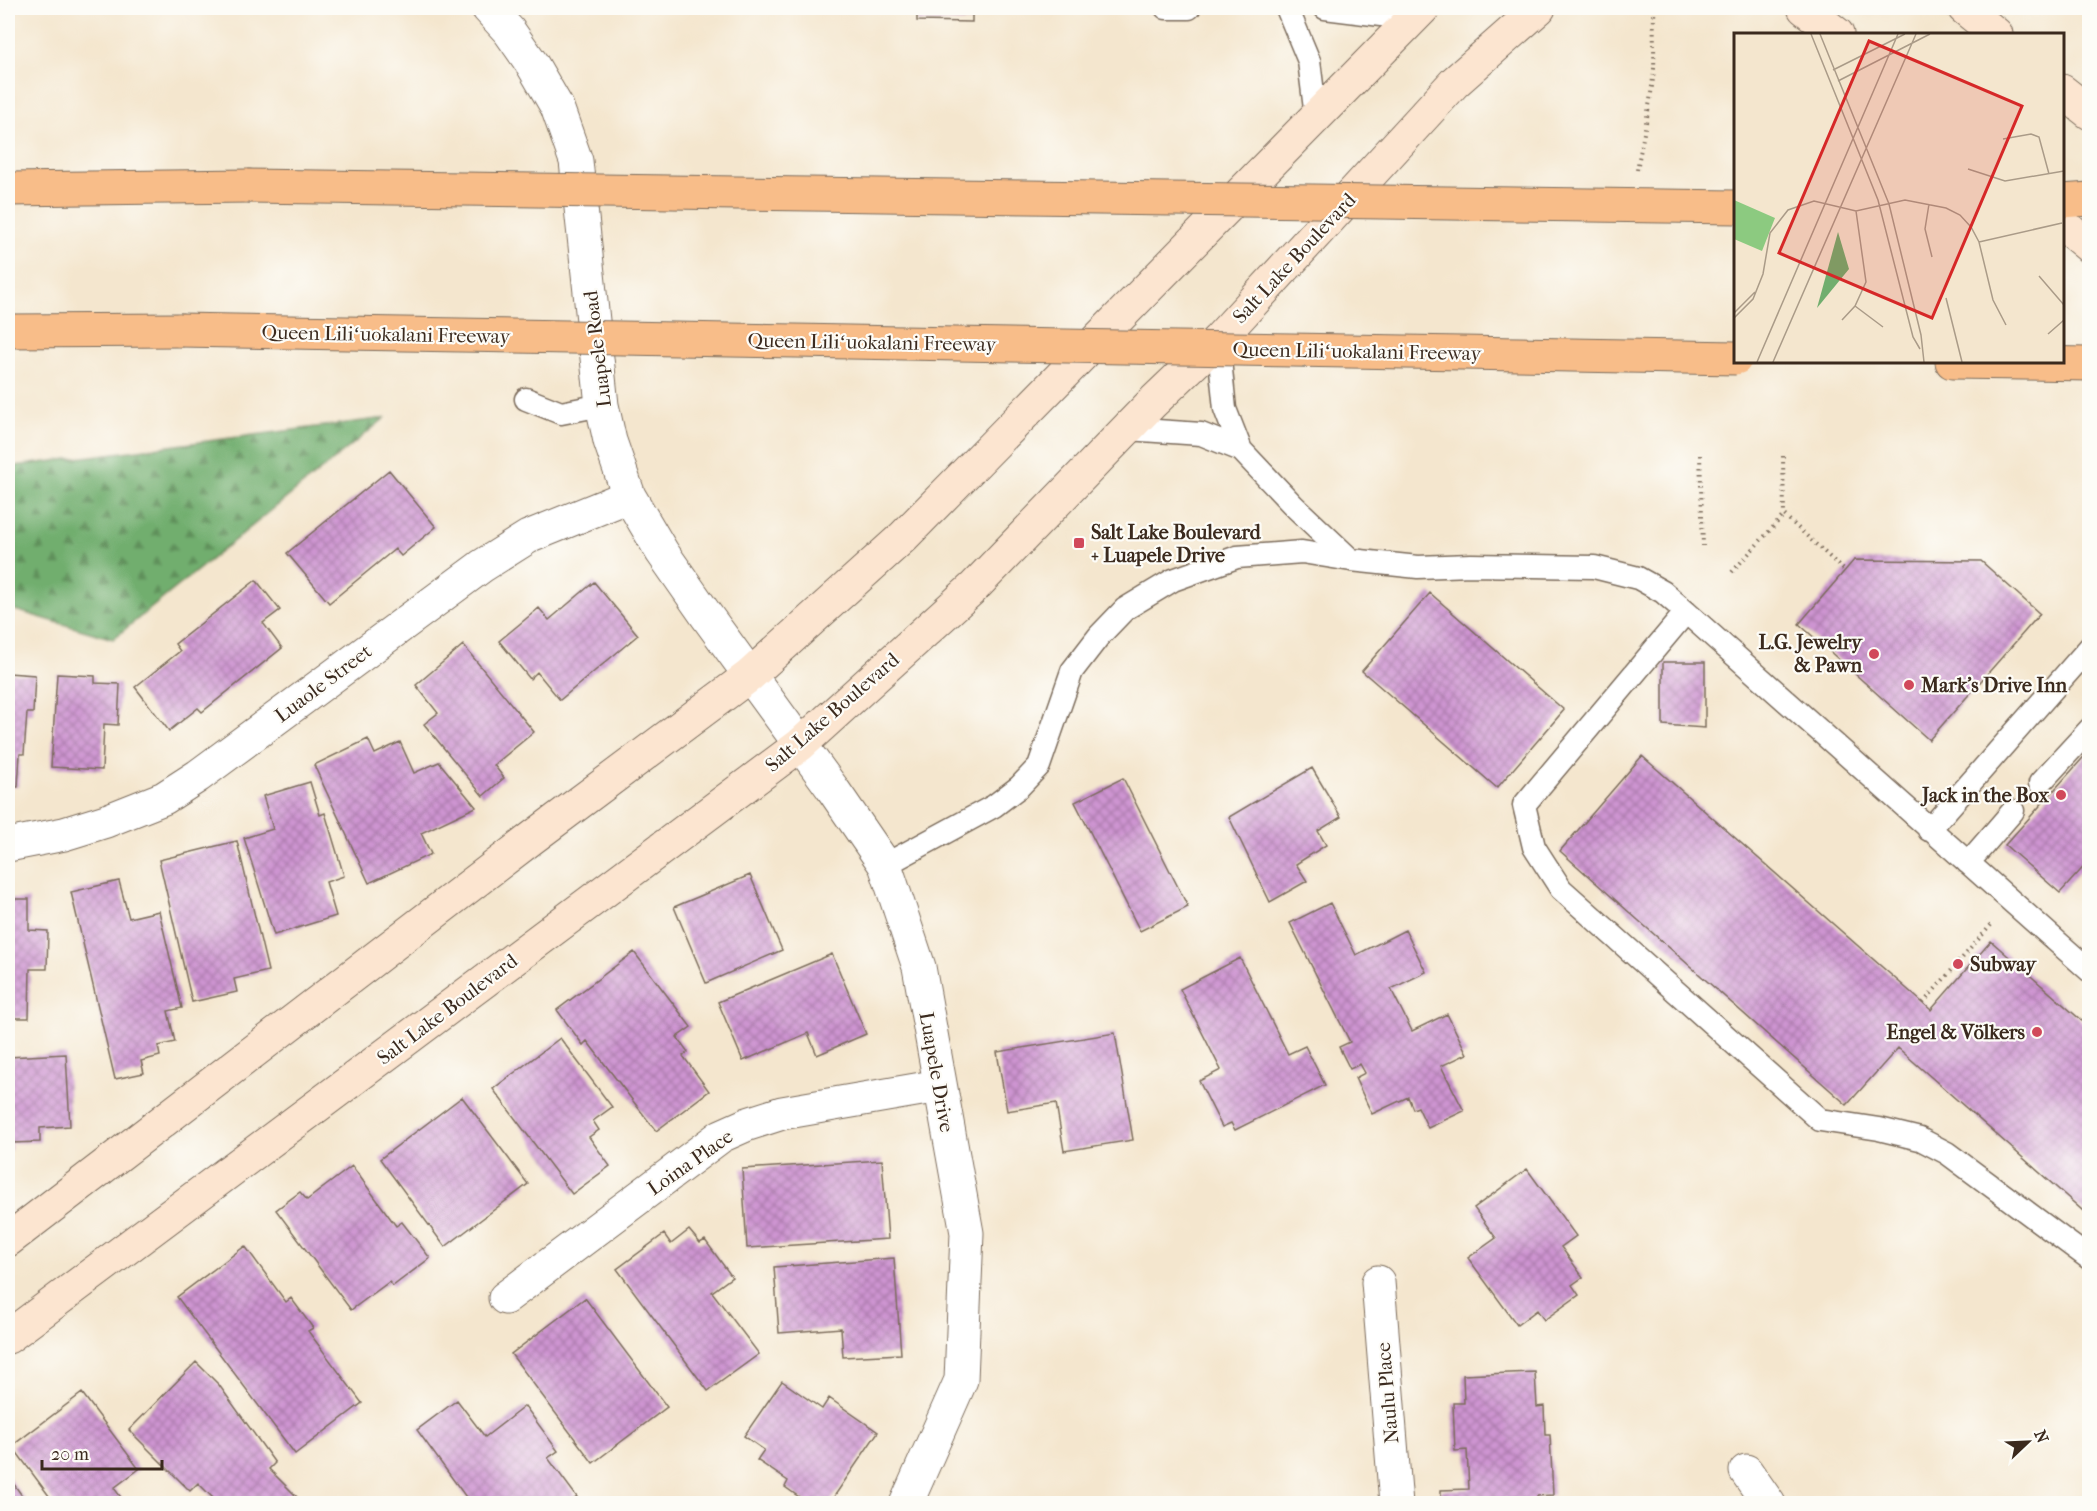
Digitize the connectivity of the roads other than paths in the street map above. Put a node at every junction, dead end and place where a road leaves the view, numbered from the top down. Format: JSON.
{"nodes":[{"id":1,"x":488,"y":8,"type":"edge"},
{"id":2,"x":1166,"y":8,"type":"edge"},
{"id":3,"x":1189,"y":8,"type":"edge"},
{"id":4,"x":1287,"y":8,"type":"edge"},
{"id":5,"x":1325,"y":8,"type":"edge"},
{"id":6,"x":1423,"y":8,"type":"edge"},
{"id":7,"x":1539,"y":8,"type":"edge"},
{"id":8,"x":1804,"y":8,"type":"edge"},
{"id":9,"x":1964,"y":8,"type":"edge"},
{"id":10,"x":1836,"y":33,"type":"edge"},
{"id":11,"x":1995,"y":33,"type":"edge"},
{"id":12,"x":2064,"y":93,"type":"edge"},
{"id":13,"x":2090,"y":113,"type":"edge"},
{"id":14,"x":1316,"y":117,"type":"junction"},
{"id":15,"x":8,"y":189,"type":"edge"},
{"id":16,"x":2090,"y":199,"type":"edge"},
{"id":17,"x":2064,"y":201,"type":"edge"},
{"id":18,"x":1734,"y":207,"type":"edge"},
{"id":19,"x":2064,"y":212,"type":"edge"},
{"id":20,"x":2090,"y":212,"type":"edge"},
{"id":21,"x":2064,"y":226,"type":"edge"},
{"id":22,"x":2090,"y":247,"type":"edge"},
{"id":23,"x":8,"y":331,"type":"edge"},
{"id":24,"x":1218,"y":340,"type":"junction"},
{"id":25,"x":1734,"y":358,"type":"edge"},
{"id":26,"x":2021,"y":363,"type":"edge"},
{"id":27,"x":2090,"y":364,"type":"edge"},
{"id":28,"x":526,"y":399,"type":"dead end"},
{"id":29,"x":602,"y":405,"type":"junction"},
{"id":30,"x":1127,"y":429,"type":"junction"},
{"id":31,"x":1241,"y":450,"type":"junction"},
{"id":32,"x":629,"y":496,"type":"junction"},
{"id":33,"x":1351,"y":560,"type":"junction"},
{"id":34,"x":1686,"y":612,"type":"junction"},
{"id":35,"x":2090,"y":647,"type":"edge"},
{"id":36,"x":749,"y":676,"type":"junction"},
{"id":37,"x":2090,"y":729,"type":"edge"},
{"id":38,"x":800,"y":745,"type":"junction"},
{"id":39,"x":2040,"y":783,"type":"dead end"},
{"id":40,"x":2013,"y":811,"type":"dead end"},
{"id":41,"x":1929,"y":830,"type":"junction"},
{"id":42,"x":8,"y":845,"type":"edge"},
{"id":43,"x":1968,"y":863,"type":"junction"},
{"id":44,"x":885,"y":866,"type":"junction"},
{"id":45,"x":2090,"y":971,"type":"edge"},
{"id":46,"x":939,"y":1086,"type":"junction"},
{"id":47,"x":8,"y":1240,"type":"edge"},
{"id":48,"x":2090,"y":1259,"type":"edge"},
{"id":49,"x":1378,"y":1282,"type":"dead end"},
{"id":50,"x":505,"y":1298,"type":"dead end"},
{"id":51,"x":8,"y":1337,"type":"edge"},
{"id":52,"x":1746,"y":1472,"type":"dead end"},
{"id":53,"x":906,"y":1503,"type":"edge"},
{"id":54,"x":1396,"y":1503,"type":"edge"},
{"id":55,"x":1768,"y":1503,"type":"edge"}],
"edges":[{"from":1,"to":29,"type":"street","name":"Luapele Road"},
{"from":2,"to":3,"type":"lane"},
{"from":4,"to":14,"type":"lane"},
{"from":5,"to":6,"type":"lane"},
{"from":6,"to":14,"type":"main road"},
{"from":7,"to":24,"type":"main road","name":"Salt Lake Boulevard"},
{"from":8,"to":10,"type":"main road"},
{"from":9,"to":11,"type":"main road"},
{"from":12,"to":13,"type":"main road"},
{"from":14,"to":36,"type":"main road"},
{"from":15,"to":18,"type":"highway","bridge":true},
{"from":16,"to":17,"type":"highway"},
{"from":19,"to":20,"type":"highway"},
{"from":21,"to":22,"type":"main road"},
{"from":23,"to":25,"type":"highway","name":"Queen Liliʻuokalani Freeway","bridge":true},
{"from":24,"to":30,"type":"main road","name":"Salt Lake Boulevard"},
{"from":24,"to":31,"type":"lane"},
{"from":26,"to":27,"type":"highway"},
{"from":28,"to":29,"type":"lane"},
{"from":29,"to":32,"type":"street","name":"Luapele Road"},
{"from":30,"to":31,"type":"lane"},
{"from":30,"to":38,"type":"main road","name":"Salt Lake Boulevard"},
{"from":31,"to":33,"type":"lane"},
{"from":32,"to":36,"type":"street","name":"Luapele Road"},
{"from":32,"to":42,"type":"street","name":"Luaole Street"},
{"from":33,"to":34,"type":"lane"},
{"from":33,"to":44,"type":"lane"},
{"from":34,"to":41,"type":"lane"},
{"from":34,"to":48,"type":"lane"},
{"from":35,"to":41,"type":"lane"},
{"from":36,"to":38,"type":"street","name":"Luapele Drive"},
{"from":36,"to":47,"type":"main road"},
{"from":37,"to":39,"type":"lane"},
{"from":38,"to":44,"type":"street","name":"Luapele Drive"},
{"from":38,"to":51,"type":"main road","name":"Salt Lake Boulevard"},
{"from":40,"to":43,"type":"lane"},
{"from":41,"to":43,"type":"lane"},
{"from":43,"to":45,"type":"lane"},
{"from":44,"to":46,"type":"street","name":"Luapele Drive"},
{"from":46,"to":50,"type":"street","name":"Loina Place"},
{"from":46,"to":53,"type":"street","name":"Luapele Drive"},
{"from":49,"to":54,"type":"street","name":"Naulu Place"},
{"from":52,"to":55,"type":"street"}]}
